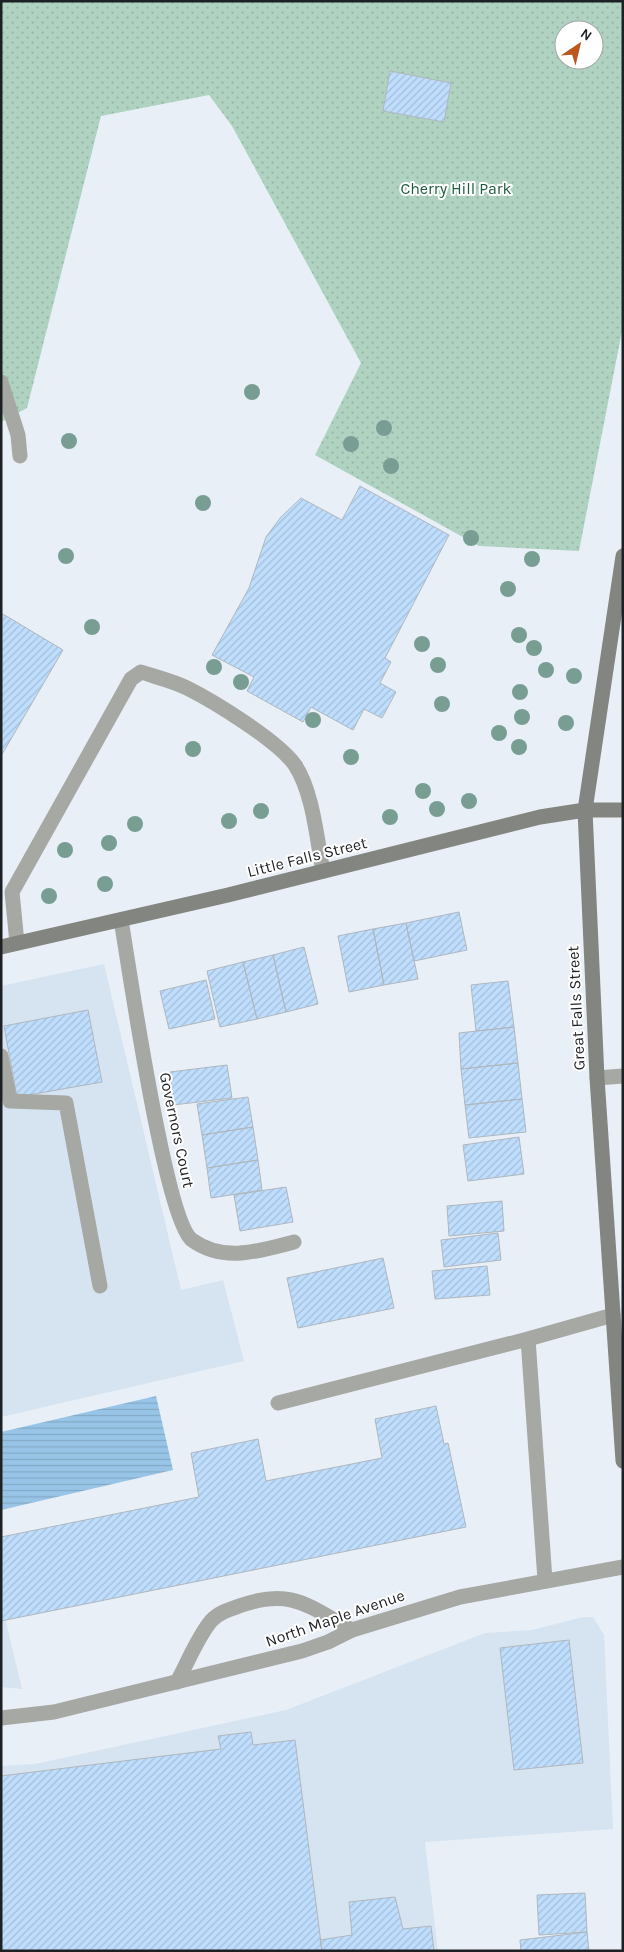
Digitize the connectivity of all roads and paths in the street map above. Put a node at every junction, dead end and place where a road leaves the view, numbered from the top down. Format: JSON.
{"nodes":[{"id":1,"x":1,"y":382,"type":"edge"},
{"id":2,"x":20,"y":456,"type":"dead end"},
{"id":3,"x":623,"y":556,"type":"edge"},
{"id":4,"x":585,"y":810,"type":"junction"},
{"id":5,"x":623,"y":810,"type":"edge"},
{"id":6,"x":323,"y":871,"type":"junction"},
{"id":7,"x":7,"y":888,"type":"edge"},
{"id":8,"x":121,"y":920,"type":"junction"},
{"id":9,"x":17,"y":943,"type":"junction"},
{"id":10,"x":1,"y":947,"type":"edge"},
{"id":11,"x":1,"y":1056,"type":"edge"},
{"id":12,"x":623,"y":1076,"type":"edge"},
{"id":13,"x":597,"y":1078,"type":"junction"},
{"id":14,"x":294,"y":1242,"type":"dead end"},
{"id":15,"x":100,"y":1286,"type":"dead end"},
{"id":16,"x":613,"y":1315,"type":"junction"},
{"id":17,"x":528,"y":1339,"type":"junction"},
{"id":18,"x":278,"y":1403,"type":"dead end"},
{"id":19,"x":623,"y":1461,"type":"edge"},
{"id":20,"x":623,"y":1567,"type":"edge"},
{"id":21,"x":545,"y":1580,"type":"junction"},
{"id":22,"x":352,"y":1630,"type":"junction"},
{"id":23,"x":178,"y":1682,"type":"junction"},
{"id":24,"x":1,"y":1718,"type":"edge"}],
"edges":[{"from":1,"to":2,"type":"street"},
{"from":3,"to":4,"type":"main road","name":"Great Falls Street"},
{"from":4,"to":5,"type":"main road","name":"Little Falls Street"},
{"from":4,"to":6,"type":"main road","name":"Little Falls Street"},
{"from":4,"to":13,"type":"main road","name":"Great Falls Street"},
{"from":6,"to":7,"type":"street"},
{"from":6,"to":8,"type":"main road","name":"Little Falls Street"},
{"from":7,"to":9,"type":"street"},
{"from":8,"to":9,"type":"main road","name":"Little Falls Street"},
{"from":8,"to":14,"type":"street","name":"Governors Court"},
{"from":9,"to":10,"type":"main road","name":"Little Falls Street"},
{"from":11,"to":15,"type":"street"},
{"from":12,"to":13,"type":"street"},
{"from":13,"to":16,"type":"main road","name":"Great Falls Street"},
{"from":16,"to":17,"type":"street"},
{"from":16,"to":19,"type":"main road","name":"Great Falls Street"},
{"from":17,"to":18,"type":"street"},
{"from":17,"to":21,"type":"street"},
{"from":20,"to":21,"type":"street","name":"North Maple Avenue"},
{"from":21,"to":22,"type":"street","name":"North Maple Avenue"},
{"from":22,"to":23,"type":"street","name":"North Maple Avenue"},
{"from":22,"to":23,"type":"street"},
{"from":23,"to":24,"type":"street","name":"North Maple Avenue"}]}
